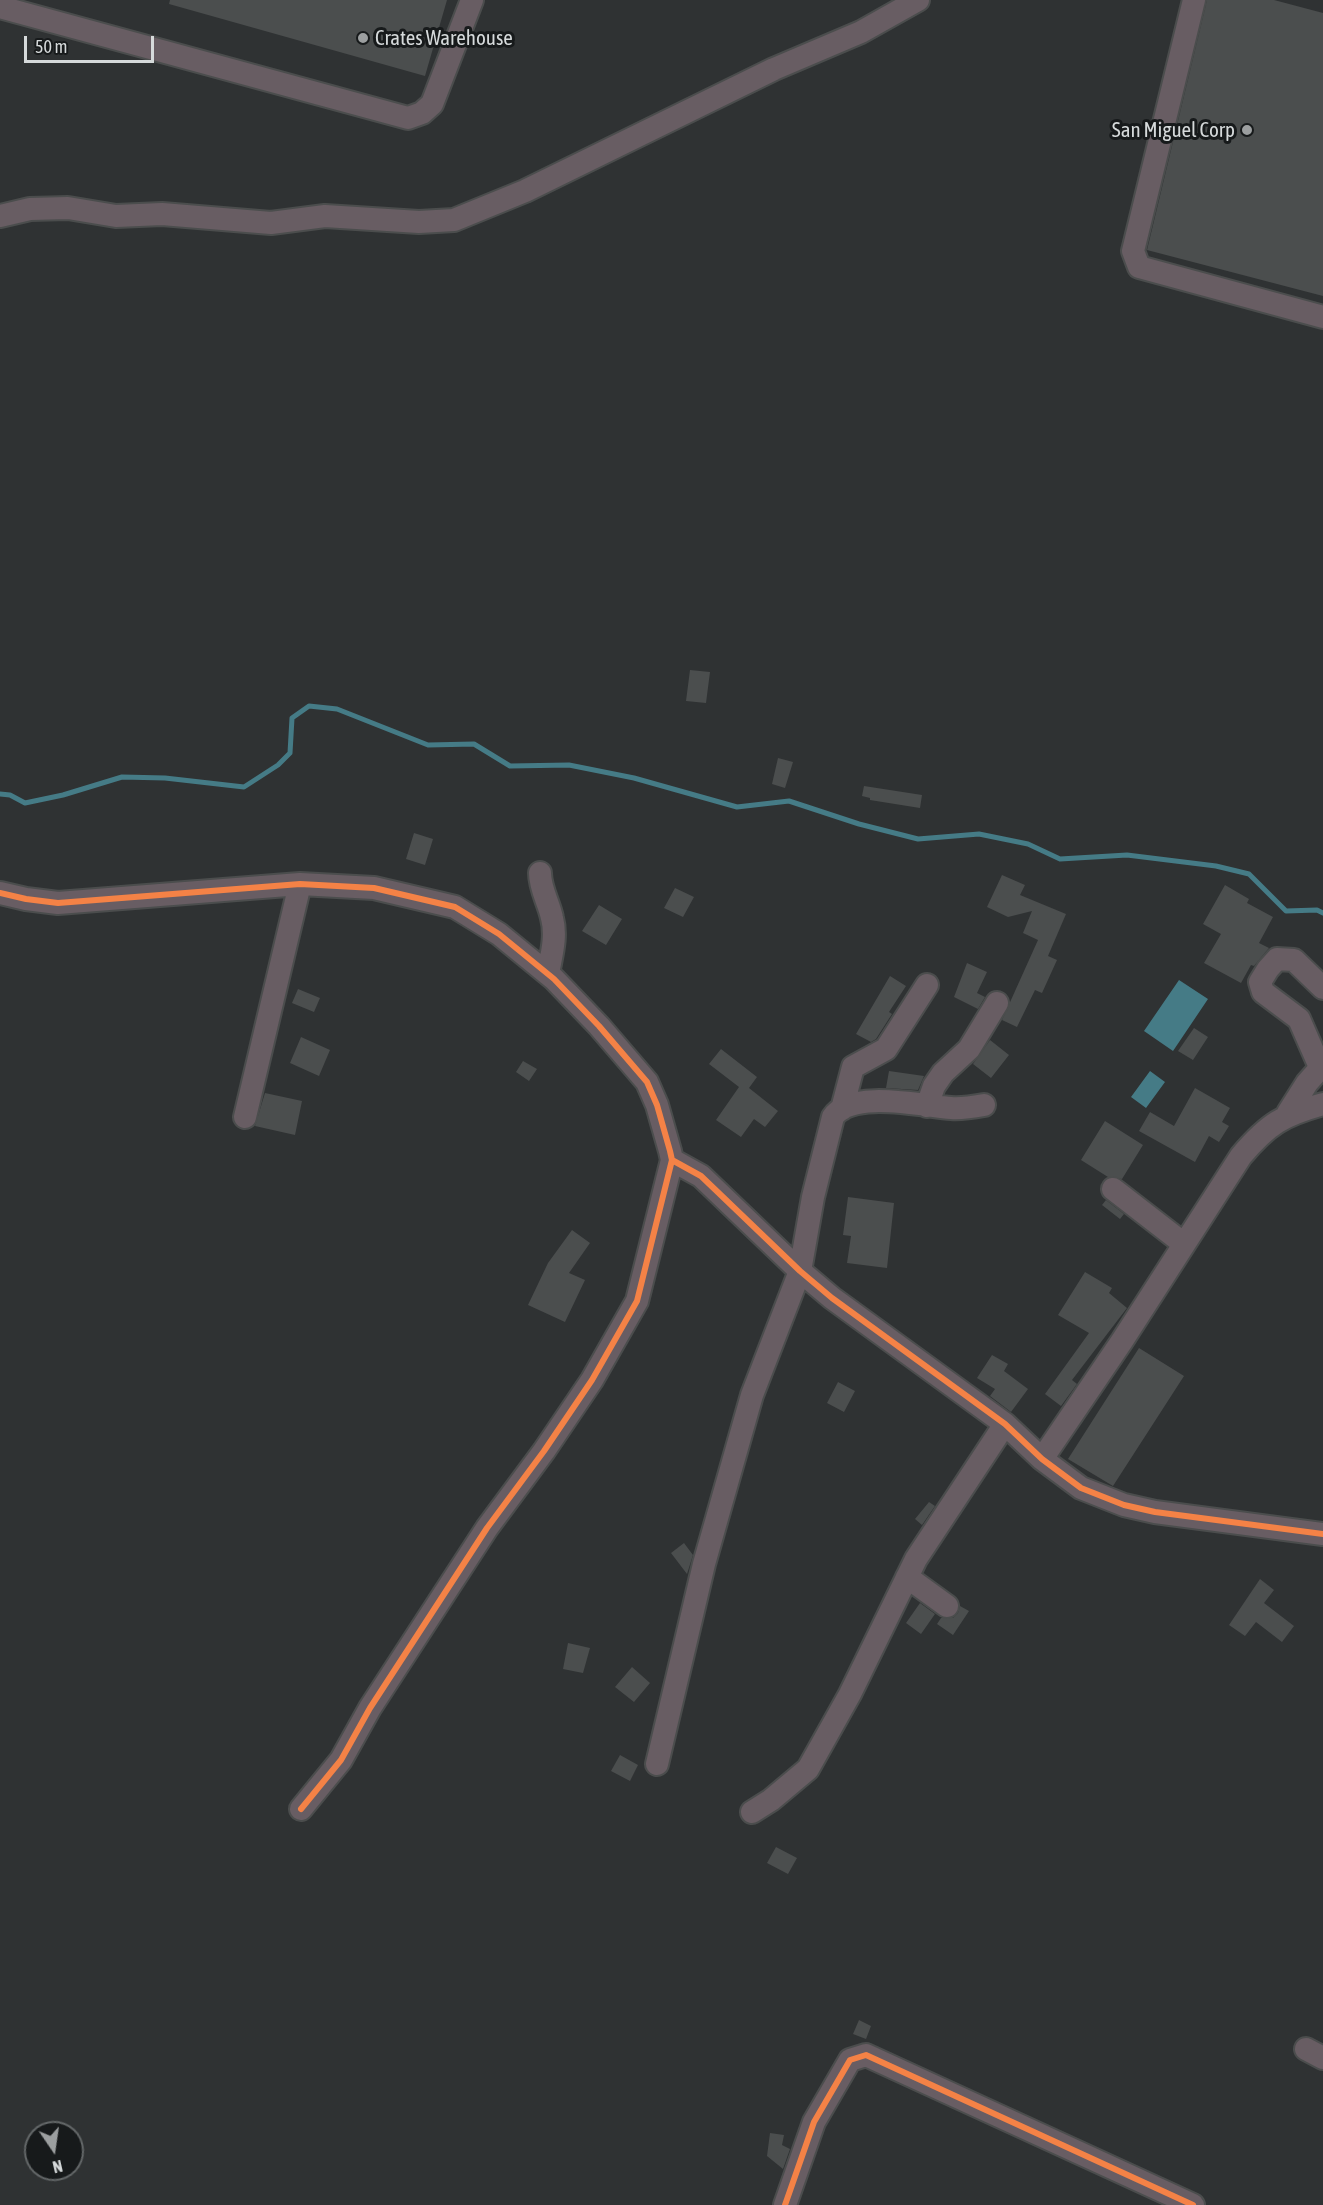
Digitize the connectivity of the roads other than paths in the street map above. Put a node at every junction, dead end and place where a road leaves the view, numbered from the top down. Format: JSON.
{"nodes":[{"id":1,"x":472,"y":0,"type":"edge"},
{"id":2,"x":918,"y":0,"type":"edge"},
{"id":3,"x":1194,"y":0,"type":"edge"},
{"id":4,"x":0,"y":7,"type":"edge"},
{"id":5,"x":29,"y":7,"type":"edge"},
{"id":6,"x":0,"y":216,"type":"edge"},
{"id":7,"x":1323,"y":317,"type":"edge"},
{"id":8,"x":540,"y":873,"type":"dead end"},
{"id":9,"x":300,"y":884,"type":"junction"},
{"id":10,"x":0,"y":893,"type":"edge"},
{"id":11,"x":548,"y":974,"type":"junction"},
{"id":12,"x":927,"y":984,"type":"dead end"},
{"id":13,"x":1323,"y":988,"type":"edge"},
{"id":14,"x":997,"y":1003,"type":"dead end"},
{"id":15,"x":1322,"y":1066,"type":"edge"},
{"id":16,"x":1323,"y":1104,"type":"edge"},
{"id":17,"x":984,"y":1105,"type":"dead end"},
{"id":18,"x":927,"y":1106,"type":"junction"},
{"id":19,"x":842,"y":1109,"type":"junction"},
{"id":20,"x":1288,"y":1113,"type":"junction"},
{"id":21,"x":245,"y":1117,"type":"dead end"},
{"id":22,"x":672,"y":1160,"type":"junction"},
{"id":23,"x":1113,"y":1189,"type":"dead end"},
{"id":24,"x":1184,"y":1244,"type":"junction"},
{"id":25,"x":800,"y":1271,"type":"junction"},
{"id":26,"x":1005,"y":1424,"type":"junction"},
{"id":27,"x":1042,"y":1459,"type":"junction"},
{"id":28,"x":1323,"y":1534,"type":"edge"},
{"id":29,"x":907,"y":1577,"type":"junction"},
{"id":30,"x":947,"y":1606,"type":"dead end"},
{"id":31,"x":657,"y":1764,"type":"dead end"},
{"id":32,"x":301,"y":1809,"type":"dead end"},
{"id":33,"x":752,"y":1812,"type":"dead end"},
{"id":34,"x":785,"y":2205,"type":"edge"},
{"id":35,"x":1193,"y":2205,"type":"edge"}],
"edges":[{"from":1,"to":5,"type":"street"},
{"from":2,"to":6,"type":"street"},
{"from":3,"to":7,"type":"street"},
{"from":4,"to":5,"type":"street"},
{"from":8,"to":11,"type":"street"},
{"from":9,"to":10,"type":"street"},
{"from":9,"to":11,"type":"street"},
{"from":9,"to":21,"type":"street"},
{"from":11,"to":22,"type":"street"},
{"from":12,"to":19,"type":"street"},
{"from":13,"to":15,"type":"street"},
{"from":14,"to":18,"type":"street"},
{"from":15,"to":20,"type":"street"},
{"from":16,"to":20,"type":"street"},
{"from":17,"to":18,"type":"street"},
{"from":18,"to":19,"type":"street"},
{"from":19,"to":25,"type":"street"},
{"from":20,"to":24,"type":"street"},
{"from":22,"to":25,"type":"street"},
{"from":22,"to":32,"type":"street"},
{"from":23,"to":24,"type":"street"},
{"from":24,"to":27,"type":"street"},
{"from":25,"to":26,"type":"street"},
{"from":25,"to":31,"type":"street"},
{"from":26,"to":27,"type":"street"},
{"from":26,"to":29,"type":"street"},
{"from":27,"to":28,"type":"street"},
{"from":29,"to":30,"type":"street"},
{"from":29,"to":33,"type":"street"},
{"from":34,"to":35,"type":"street"}]}
